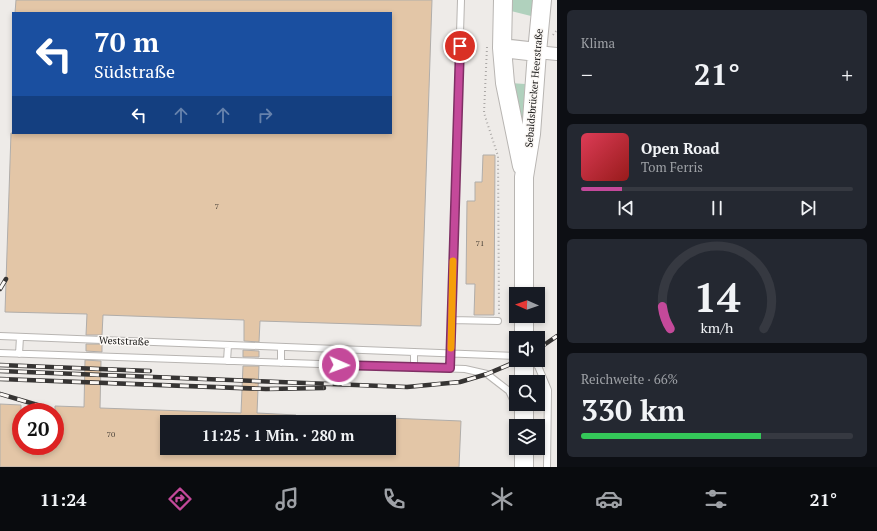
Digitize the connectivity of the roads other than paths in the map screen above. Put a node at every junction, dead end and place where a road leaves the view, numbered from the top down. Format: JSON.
{"nodes":[{"id":1,"x":461,"y":0,"type":"edge"},
{"id":2,"x":503,"y":0,"type":"edge"},
{"id":3,"x":542,"y":0,"type":"edge"},
{"id":4,"x":502,"y":48,"type":"junction"},
{"id":5,"x":537,"y":52,"type":"junction"},
{"id":6,"x":557,"y":54,"type":"edge"},
{"id":7,"x":524,"y":177,"type":"junction"},
{"id":8,"x":524,"y":287,"type":"edge"},
{"id":9,"x":452,"y":320,"type":"junction"},
{"id":10,"x":498,"y":321,"type":"road end"},
{"id":11,"x":0,"y":336,"type":"edge"},
{"id":12,"x":20,"y":337,"type":"junction"},
{"id":13,"x":228,"y":345,"type":"junction"},
{"id":14,"x":281,"y":347,"type":"junction"},
{"id":15,"x":340,"y":349,"type":"junction"},
{"id":16,"x":414,"y":352,"type":"junction"},
{"id":17,"x":0,"y":353,"type":"edge"},
{"id":18,"x":450,"y":353,"type":"junction"},
{"id":19,"x":19,"y":354,"type":"junction"},
{"id":20,"x":509,"y":356,"type":"edge"},
{"id":21,"x":227,"y":361,"type":"junction"},
{"id":22,"x":280,"y":363,"type":"junction"},
{"id":23,"x":339,"y":365,"type":"junction"},
{"id":24,"x":414,"y":367,"type":"junction"},
{"id":25,"x":538,"y":367,"type":"edge"},
{"id":26,"x":450,"y":368,"type":"junction"},
{"id":27,"x":519,"y":419,"type":"edge"},
{"id":28,"x":523,"y":455,"type":"edge"},
{"id":29,"x":524,"y":467,"type":"edge"},
{"id":30,"x":547,"y":467,"type":"edge"}],
"edges":[{"from":1,"to":9,"type":"lane"},
{"from":2,"to":4,"type":"main road","name":"Sebaldsbrücker Heerstraße"},
{"from":3,"to":5,"type":"main road","name":"Sebaldsbrücker Heerstraße"},
{"from":4,"to":5,"type":"main road"},
{"from":4,"to":7,"type":"main road","name":"Sebaldsbrücker Heerstraße"},
{"from":5,"to":6,"type":"street"},
{"from":5,"to":7,"type":"main road","name":"Sebaldsbrücker Heerstraße"},
{"from":7,"to":8,"type":"main road","name":"Sebaldsbrücker Heerstraße"},
{"from":9,"to":10,"type":"lane"},
{"from":9,"to":18,"type":"lane"},
{"from":11,"to":12,"type":"lane","name":"Weststraße"},
{"from":12,"to":13,"type":"lane","name":"Weststraße"},
{"from":12,"to":19,"type":"lane"},
{"from":13,"to":14,"type":"lane","name":"Weststraße"},
{"from":13,"to":21,"type":"lane"},
{"from":14,"to":15,"type":"lane","name":"Weststraße"},
{"from":14,"to":22,"type":"lane"},
{"from":15,"to":16,"type":"lane","name":"Weststraße"},
{"from":15,"to":23,"type":"lane"},
{"from":16,"to":18,"type":"lane","name":"Weststraße"},
{"from":16,"to":24,"type":"lane"},
{"from":17,"to":19,"type":"lane","name":"Weststraße"},
{"from":18,"to":20,"type":"lane","name":"Weststraße"},
{"from":18,"to":26,"type":"lane"},
{"from":19,"to":21,"type":"lane","name":"Weststraße"},
{"from":21,"to":22,"type":"lane","name":"Weststraße"},
{"from":22,"to":23,"type":"lane","name":"Weststraße"},
{"from":23,"to":24,"type":"lane","name":"Weststraße"},
{"from":24,"to":26,"type":"lane","name":"Weststraße"},
{"from":25,"to":30,"type":"lane"},
{"from":26,"to":27,"type":"lane","name":"Weststraße"},
{"from":28,"to":29,"type":"main road","bridge":true}]}
